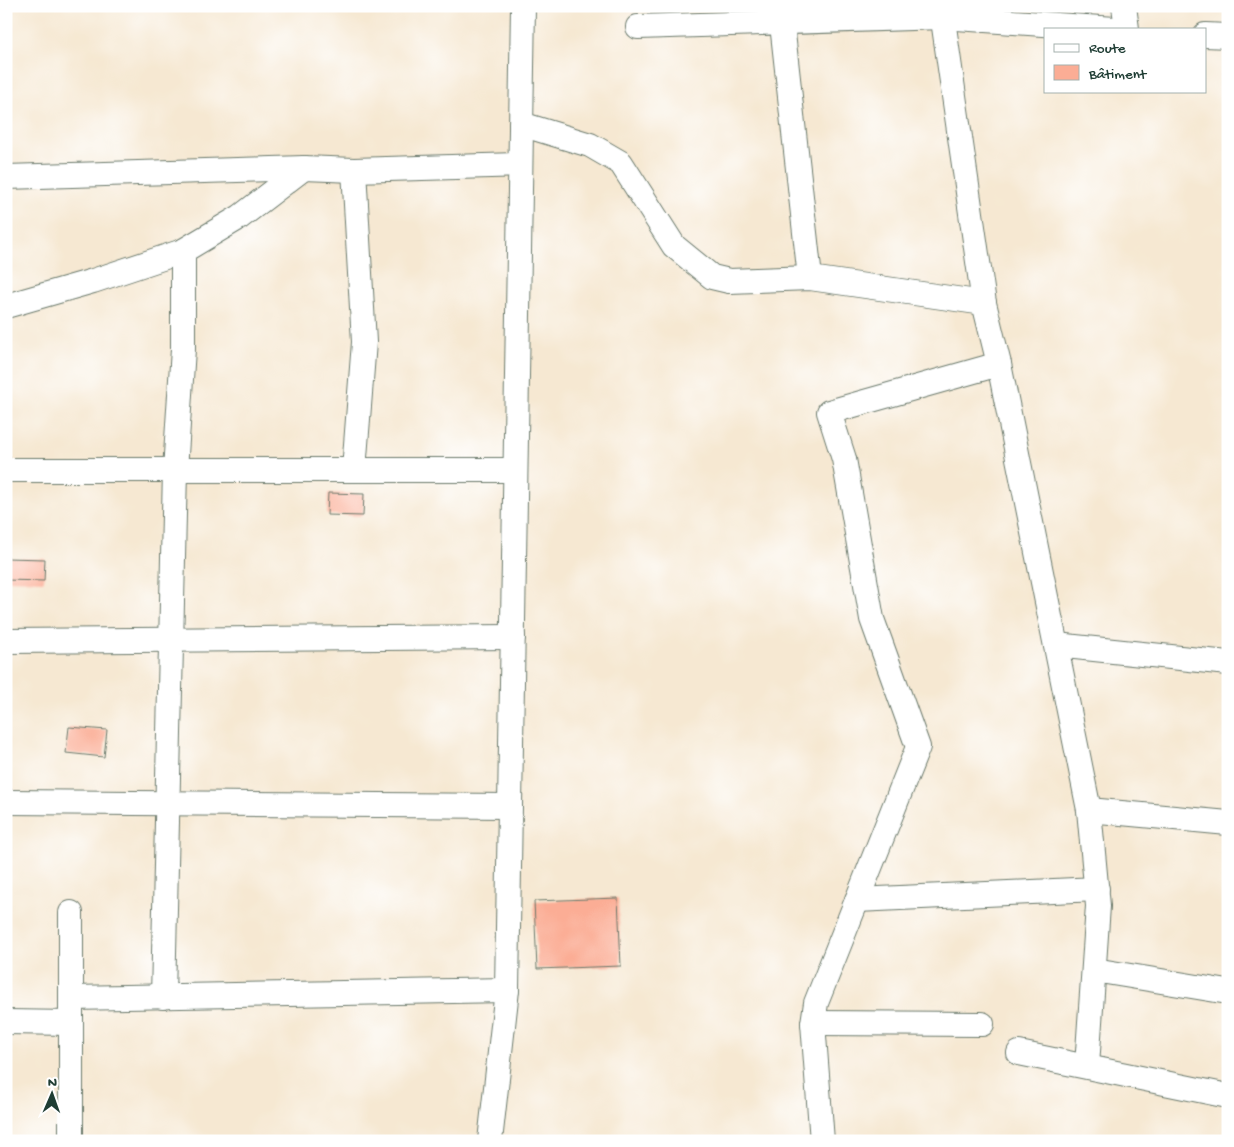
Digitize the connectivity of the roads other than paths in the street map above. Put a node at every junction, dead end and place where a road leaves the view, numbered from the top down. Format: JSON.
{"nodes":[{"id":1,"x":523,"y":6,"type":"edge"},
{"id":2,"x":1124,"y":6,"type":"edge"},
{"id":3,"x":942,"y":12,"type":"edge"},
{"id":4,"x":781,"y":14,"type":"edge"},
{"id":5,"x":638,"y":27,"type":"dead end"},
{"id":6,"x":1105,"y":28,"type":"edge"},
{"id":7,"x":1128,"y":28,"type":"edge"},
{"id":8,"x":1206,"y":35,"type":"edge"},
{"id":9,"x":1228,"y":36,"type":"edge"},
{"id":10,"x":521,"y":124,"type":"junction"},
{"id":11,"x":520,"y":165,"type":"junction"},
{"id":12,"x":304,"y":168,"type":"junction"},
{"id":13,"x":354,"y":170,"type":"junction"},
{"id":14,"x":6,"y":177,"type":"edge"},
{"id":15,"x":183,"y":251,"type":"junction"},
{"id":16,"x":810,"y":278,"type":"junction"},
{"id":17,"x":984,"y":303,"type":"junction"},
{"id":18,"x":6,"y":306,"type":"edge"},
{"id":19,"x":999,"y":364,"type":"junction"},
{"id":20,"x":6,"y":470,"type":"edge"},
{"id":21,"x":175,"y":470,"type":"junction"},
{"id":22,"x":354,"y":470,"type":"junction"},
{"id":23,"x":515,"y":470,"type":"junction"},
{"id":24,"x":513,"y":637,"type":"junction"},
{"id":25,"x":171,"y":640,"type":"junction"},
{"id":26,"x":6,"y":641,"type":"edge"},
{"id":27,"x":1056,"y":645,"type":"junction"},
{"id":28,"x":1228,"y":662,"type":"edge"},
{"id":29,"x":6,"y":802,"type":"edge"},
{"id":30,"x":168,"y":804,"type":"junction"},
{"id":31,"x":510,"y":806,"type":"junction"},
{"id":32,"x":1089,"y":810,"type":"junction"},
{"id":33,"x":1228,"y":823,"type":"edge"},
{"id":34,"x":1097,"y":889,"type":"junction"},
{"id":35,"x":856,"y":900,"type":"junction"},
{"id":36,"x":71,"y":913,"type":"dead end"},
{"id":37,"x":1094,"y":970,"type":"junction"},
{"id":38,"x":507,"y":990,"type":"junction"},
{"id":39,"x":1228,"y":992,"type":"edge"},
{"id":40,"x":163,"y":996,"type":"junction"},
{"id":41,"x":71,"y":998,"type":"junction"},
{"id":42,"x":6,"y":1022,"type":"edge"},
{"id":43,"x":71,"y":1023,"type":"junction"},
{"id":44,"x":813,"y":1023,"type":"junction"},
{"id":45,"x":982,"y":1024,"type":"dead end"},
{"id":46,"x":1019,"y":1053,"type":"dead end"},
{"id":47,"x":1086,"y":1066,"type":"junction"},
{"id":48,"x":1228,"y":1096,"type":"edge"},
{"id":49,"x":71,"y":1141,"type":"edge"},
{"id":50,"x":490,"y":1141,"type":"edge"},
{"id":51,"x":822,"y":1141,"type":"edge"}],
"edges":[{"from":1,"to":10,"type":"street"},
{"from":2,"to":7,"type":"street"},
{"from":3,"to":4,"type":"street"},
{"from":3,"to":6,"type":"street"},
{"from":3,"to":17,"type":"street"},
{"from":4,"to":5,"type":"street"},
{"from":4,"to":16,"type":"street"},
{"from":8,"to":9,"type":"street"},
{"from":10,"to":11,"type":"street"},
{"from":10,"to":16,"type":"street"},
{"from":11,"to":13,"type":"street"},
{"from":11,"to":23,"type":"street"},
{"from":12,"to":13,"type":"street"},
{"from":12,"to":14,"type":"street"},
{"from":12,"to":15,"type":"street"},
{"from":13,"to":22,"type":"street"},
{"from":15,"to":18,"type":"street"},
{"from":15,"to":21,"type":"street"},
{"from":16,"to":17,"type":"street"},
{"from":17,"to":19,"type":"street"},
{"from":19,"to":27,"type":"street"},
{"from":19,"to":35,"type":"street"},
{"from":20,"to":21,"type":"street"},
{"from":21,"to":22,"type":"street"},
{"from":21,"to":25,"type":"street"},
{"from":22,"to":23,"type":"street"},
{"from":23,"to":24,"type":"street"},
{"from":24,"to":25,"type":"street"},
{"from":24,"to":31,"type":"street"},
{"from":25,"to":26,"type":"street"},
{"from":25,"to":30,"type":"street"},
{"from":27,"to":28,"type":"street"},
{"from":27,"to":32,"type":"street"},
{"from":29,"to":30,"type":"street"},
{"from":30,"to":31,"type":"street"},
{"from":30,"to":40,"type":"street"},
{"from":31,"to":38,"type":"street"},
{"from":32,"to":33,"type":"street"},
{"from":32,"to":34,"type":"street"},
{"from":34,"to":35,"type":"street"},
{"from":34,"to":37,"type":"street"},
{"from":35,"to":44,"type":"street"},
{"from":36,"to":41,"type":"street"},
{"from":37,"to":39,"type":"street"},
{"from":37,"to":47,"type":"street"},
{"from":38,"to":40,"type":"street"},
{"from":38,"to":50,"type":"street"},
{"from":40,"to":41,"type":"street"},
{"from":41,"to":43,"type":"street"},
{"from":42,"to":43,"type":"street"},
{"from":43,"to":49,"type":"street"},
{"from":44,"to":45,"type":"street"},
{"from":44,"to":51,"type":"street"},
{"from":46,"to":47,"type":"street"},
{"from":47,"to":48,"type":"street"}]}
